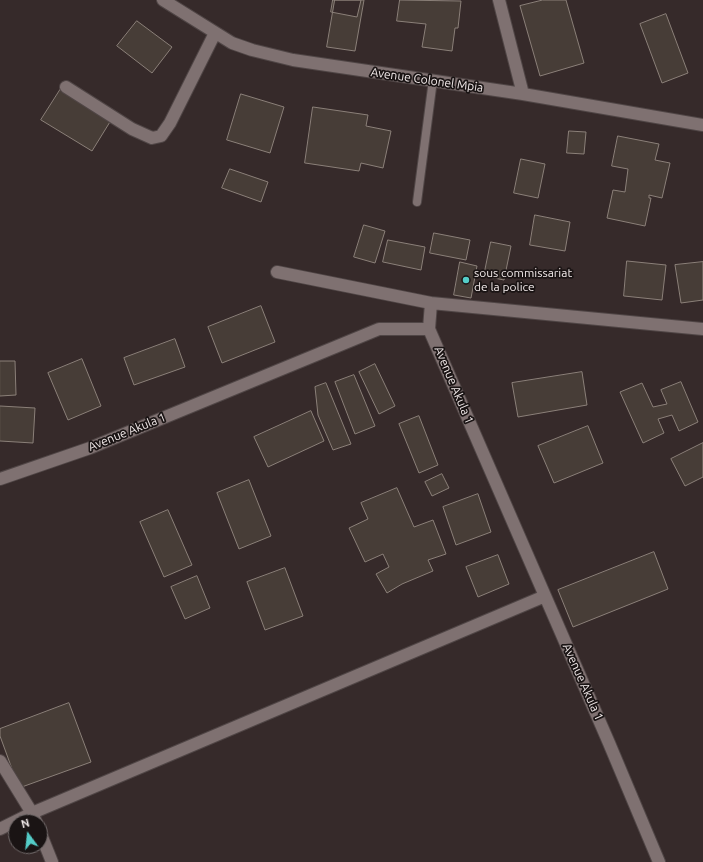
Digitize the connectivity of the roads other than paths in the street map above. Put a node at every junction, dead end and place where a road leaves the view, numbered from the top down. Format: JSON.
{"nodes":[{"id":1,"x":163,"y":0,"type":"edge"},
{"id":2,"x":499,"y":0,"type":"edge"},
{"id":3,"x":215,"y":32,"type":"junction"},
{"id":4,"x":433,"y":80,"type":"junction"},
{"id":5,"x":66,"y":87,"type":"dead end"},
{"id":6,"x":523,"y":94,"type":"junction"},
{"id":7,"x":703,"y":125,"type":"edge"},
{"id":8,"x":417,"y":202,"type":"dead end"},
{"id":9,"x":277,"y":272,"type":"dead end"},
{"id":10,"x":431,"y":303,"type":"junction"},
{"id":11,"x":429,"y":329,"type":"junction"},
{"id":12,"x":703,"y":329,"type":"edge"},
{"id":13,"x":0,"y":479,"type":"edge"},
{"id":14,"x":545,"y":596,"type":"junction"},
{"id":15,"x":0,"y":761,"type":"edge"},
{"id":16,"x":32,"y":814,"type":"edge"},
{"id":17,"x":43,"y":814,"type":"edge"},
{"id":18,"x":48,"y":852,"type":"edge"},
{"id":19,"x":52,"y":862,"type":"edge"},
{"id":20,"x":659,"y":862,"type":"edge"}],
"edges":[{"from":1,"to":3,"type":"street","name":"Avenue Colonel Mpia"},
{"from":2,"to":6,"type":"street"},
{"from":3,"to":4,"type":"street","name":"Avenue Colonel Mpia"},
{"from":3,"to":5,"type":"street"},
{"from":4,"to":6,"type":"street","name":"Avenue Colonel Mpia"},
{"from":4,"to":8,"type":"lane"},
{"from":6,"to":7,"type":"street","name":"Avenue Colonel Mpia"},
{"from":9,"to":10,"type":"street"},
{"from":10,"to":11,"type":"street"},
{"from":10,"to":12,"type":"street"},
{"from":11,"to":13,"type":"street","name":"Avenue Akula 1"},
{"from":11,"to":14,"type":"street","name":"Avenue Akula 1"},
{"from":14,"to":17,"type":"street"},
{"from":14,"to":20,"type":"street","name":"Avenue Akula 1"},
{"from":15,"to":16,"type":"street"},
{"from":18,"to":19,"type":"street"}]}
